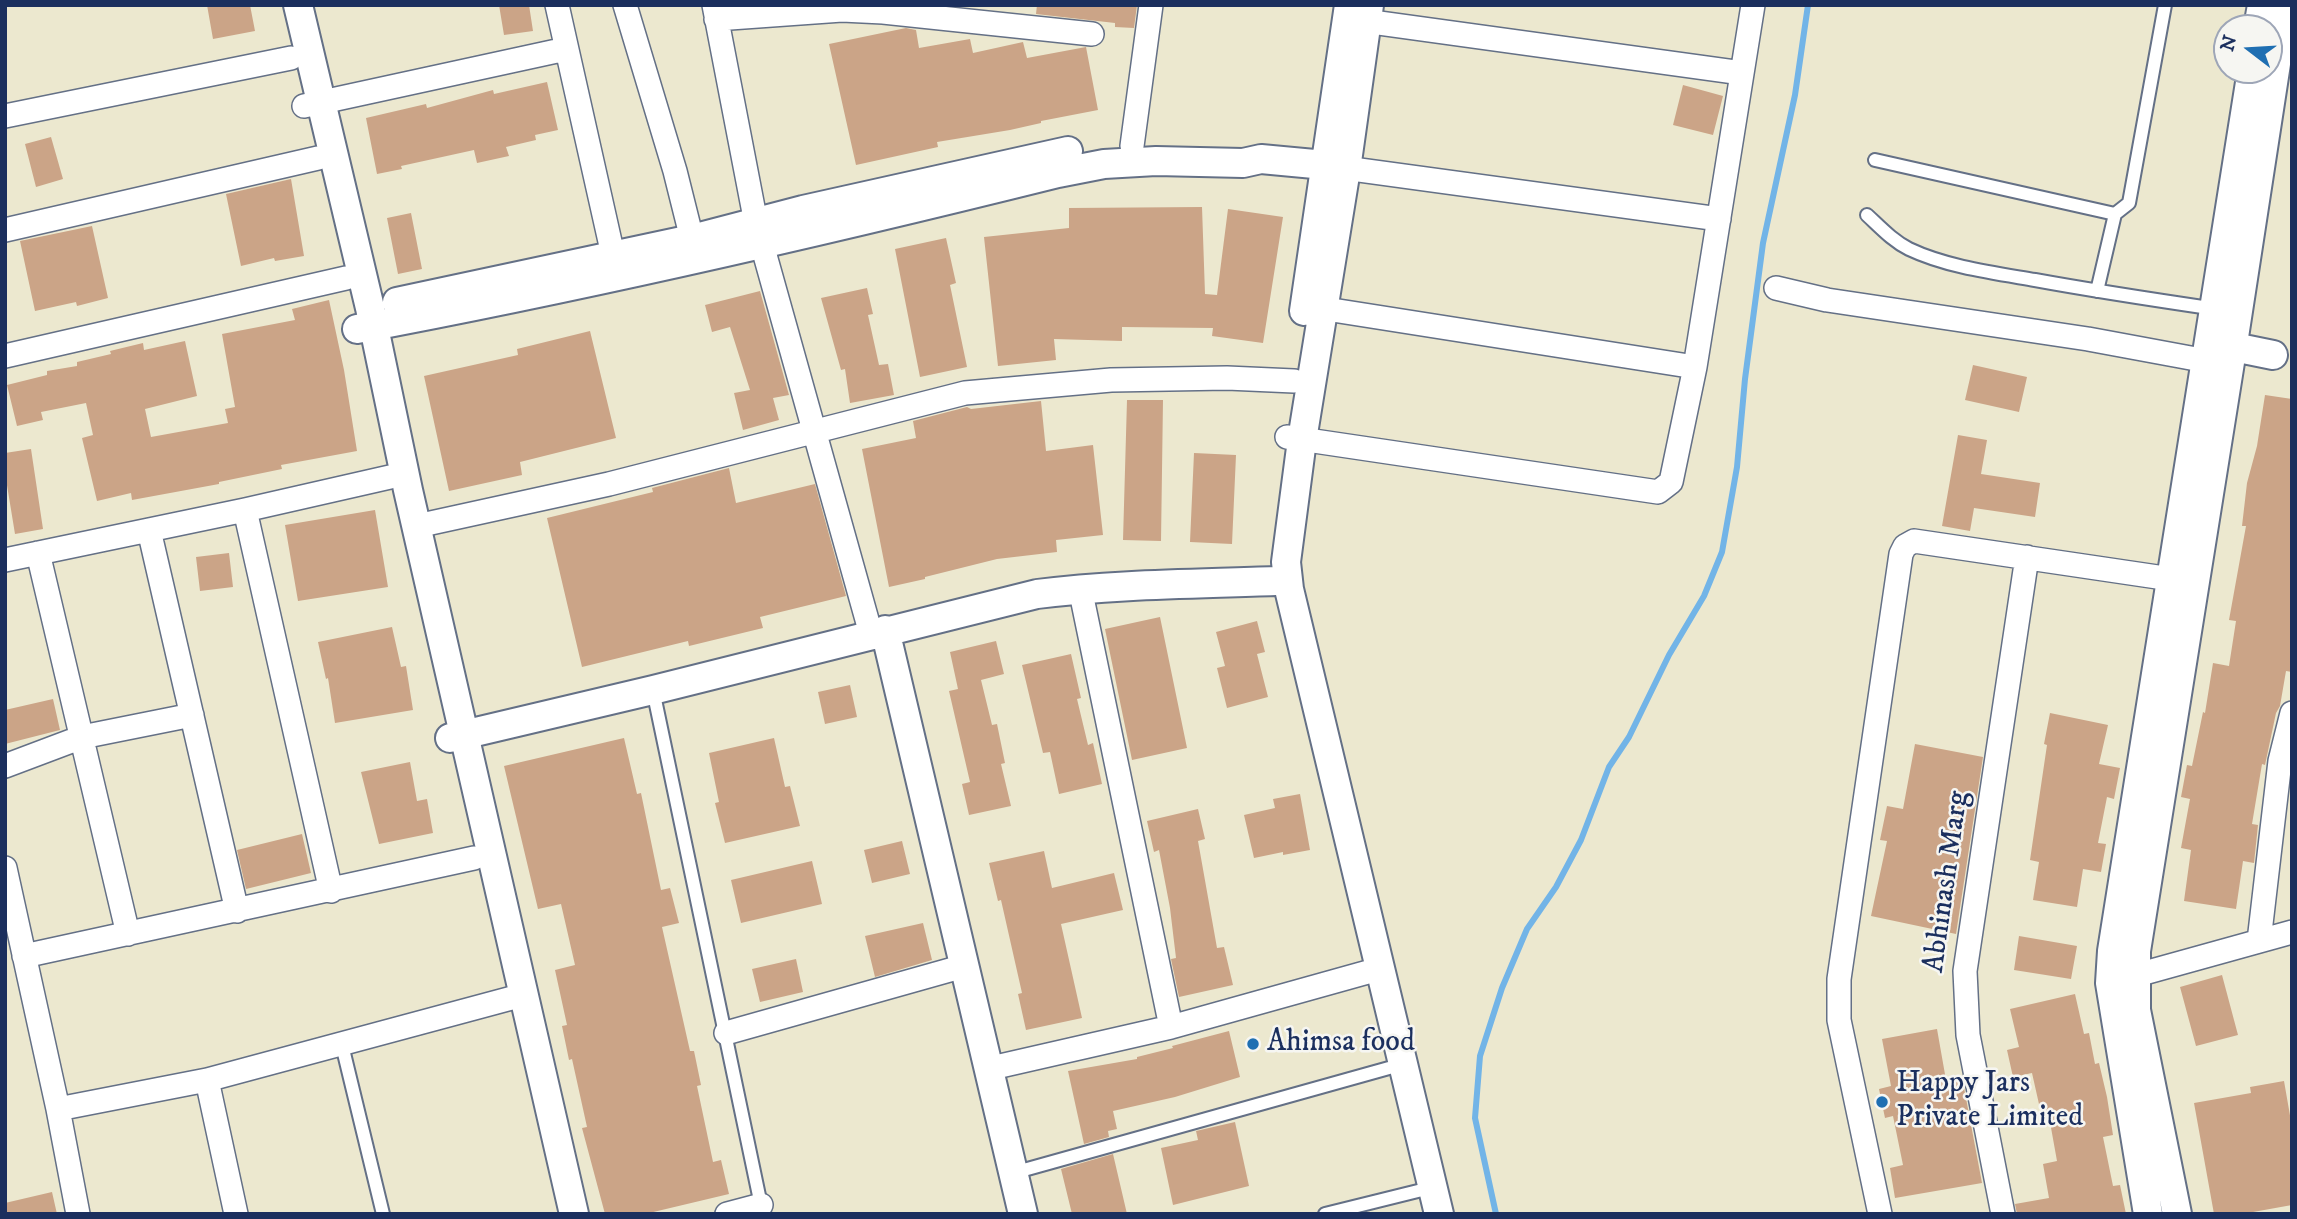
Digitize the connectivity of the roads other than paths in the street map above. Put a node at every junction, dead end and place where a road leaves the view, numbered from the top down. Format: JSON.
{"nodes":[{"id":1,"x":281,"y":5,"type":"edge"},
{"id":2,"x":299,"y":5,"type":"edge"},
{"id":3,"x":557,"y":5,"type":"edge"},
{"id":4,"x":625,"y":5,"type":"edge"},
{"id":5,"x":1151,"y":5,"type":"edge"},
{"id":6,"x":1753,"y":5,"type":"edge"},
{"id":7,"x":2165,"y":5,"type":"edge"},
{"id":8,"x":2284,"y":5,"type":"edge"},
{"id":9,"x":715,"y":12,"type":"edge"},
{"id":10,"x":1357,"y":13,"type":"edge"},
{"id":11,"x":1092,"y":34,"type":"dead end"},
{"id":12,"x":566,"y":49,"type":"junction"},
{"id":13,"x":291,"y":58,"type":"junction"},
{"id":14,"x":1742,"y":73,"type":"junction"},
{"id":15,"x":2250,"y":84,"type":"edge"},
{"id":16,"x":312,"y":104,"type":"junction"},
{"id":17,"x":5,"y":116,"type":"edge"},
{"id":18,"x":1132,"y":146,"type":"junction"},
{"id":19,"x":318,"y":158,"type":"junction"},
{"id":20,"x":1261,"y":159,"type":"junction"},
{"id":21,"x":1875,"y":160,"type":"dead end"},
{"id":22,"x":1335,"y":167,"type":"junction"},
{"id":23,"x":2115,"y":214,"type":"junction"},
{"id":24,"x":1867,"y":215,"type":"dead end"},
{"id":25,"x":1719,"y":219,"type":"junction"},
{"id":26,"x":5,"y":230,"type":"edge"},
{"id":27,"x":759,"y":234,"type":"junction"},
{"id":28,"x":692,"y":239,"type":"junction"},
{"id":29,"x":614,"y":255,"type":"junction"},
{"id":30,"x":346,"y":278,"type":"junction"},
{"id":31,"x":1776,"y":288,"type":"dead end"},
{"id":32,"x":2097,"y":291,"type":"junction"},
{"id":33,"x":1315,"y":307,"type":"junction"},
{"id":34,"x":2226,"y":310,"type":"junction"},
{"id":35,"x":363,"y":319,"type":"junction"},
{"id":36,"x":2220,"y":354,"type":"junction"},
{"id":37,"x":5,"y":356,"type":"edge"},
{"id":38,"x":2286,"y":357,"type":"edge"},
{"id":39,"x":1695,"y":367,"type":"junction"},
{"id":40,"x":1294,"y":380,"type":"junction"},
{"id":41,"x":815,"y":432,"type":"junction"},
{"id":42,"x":1294,"y":439,"type":"junction"},
{"id":43,"x":390,"y":477,"type":"junction"},
{"id":44,"x":245,"y":510,"type":"junction"},
{"id":45,"x":417,"y":526,"type":"junction"},
{"id":46,"x":149,"y":530,"type":"junction"},
{"id":47,"x":38,"y":553,"type":"junction"},
{"id":48,"x":2027,"y":557,"type":"junction"},
{"id":49,"x":5,"y":560,"type":"edge"},
{"id":50,"x":2171,"y":579,"type":"junction"},
{"id":51,"x":1275,"y":581,"type":"junction"},
{"id":52,"x":1080,"y":588,"type":"junction"},
{"id":53,"x":878,"y":632,"type":"junction"},
{"id":54,"x":653,"y":690,"type":"junction"},
{"id":55,"x":2292,"y":713,"type":"edge"},
{"id":56,"x":192,"y":715,"type":"junction"},
{"id":57,"x":458,"y":736,"type":"junction"},
{"id":58,"x":82,"y":737,"type":"junction"},
{"id":59,"x":5,"y":766,"type":"edge"},
{"id":60,"x":474,"y":858,"type":"junction"},
{"id":61,"x":5,"y":868,"type":"edge"},
{"id":62,"x":331,"y":891,"type":"junction"},
{"id":63,"x":237,"y":911,"type":"junction"},
{"id":64,"x":2292,"y":932,"type":"edge"},
{"id":65,"x":128,"y":934,"type":"junction"},
{"id":66,"x":2259,"y":941,"type":"junction"},
{"id":67,"x":24,"y":956,"type":"junction"},
{"id":68,"x":964,"y":966,"type":"junction"},
{"id":69,"x":1368,"y":972,"type":"junction"},
{"id":70,"x":2123,"y":980,"type":"junction"},
{"id":71,"x":515,"y":998,"type":"junction"},
{"id":72,"x":1171,"y":1027,"type":"junction"},
{"id":73,"x":726,"y":1033,"type":"junction"},
{"id":74,"x":342,"y":1045,"type":"junction"},
{"id":75,"x":1389,"y":1068,"type":"junction"},
{"id":76,"x":987,"y":1069,"type":"junction"},
{"id":77,"x":207,"y":1080,"type":"junction"},
{"id":78,"x":58,"y":1109,"type":"junction"},
{"id":79,"x":1012,"y":1173,"type":"junction"},
{"id":80,"x":1425,"y":1202,"type":"edge"},
{"id":81,"x":762,"y":1209,"type":"edge"},
{"id":82,"x":78,"y":1214,"type":"edge"},
{"id":83,"x":236,"y":1214,"type":"edge"},
{"id":84,"x":383,"y":1214,"type":"edge"},
{"id":85,"x":555,"y":1214,"type":"edge"},
{"id":86,"x":574,"y":1214,"type":"edge"},
{"id":87,"x":727,"y":1214,"type":"edge"},
{"id":88,"x":1023,"y":1214,"type":"edge"},
{"id":89,"x":1325,"y":1214,"type":"edge"},
{"id":90,"x":1439,"y":1214,"type":"edge"},
{"id":91,"x":1880,"y":1214,"type":"edge"},
{"id":92,"x":2003,"y":1214,"type":"edge"},
{"id":93,"x":2148,"y":1214,"type":"edge"},
{"id":94,"x":2177,"y":1214,"type":"edge"}],
"edges":[{"from":1,"to":13,"type":"street"},
{"from":2,"to":16,"type":"street"},
{"from":3,"to":12,"type":"street"},
{"from":4,"to":28,"type":"street"},
{"from":5,"to":18,"type":"street"},
{"from":6,"to":14,"type":"street"},
{"from":7,"to":23,"type":"lane"},
{"from":8,"to":34,"type":"street"},
{"from":9,"to":11,"type":"street"},
{"from":9,"to":27,"type":"street"},
{"from":10,"to":14,"type":"street"},
{"from":10,"to":22,"type":"street"},
{"from":12,"to":16,"type":"street"},
{"from":12,"to":29,"type":"street"},
{"from":13,"to":16,"type":"street"},
{"from":13,"to":17,"type":"street"},
{"from":14,"to":25,"type":"street"},
{"from":15,"to":34,"type":"street"},
{"from":16,"to":19,"type":"street"},
{"from":16,"to":35,"type":"street"},
{"from":18,"to":20,"type":"street"},
{"from":18,"to":27,"type":"street"},
{"from":19,"to":26,"type":"street"},
{"from":19,"to":30,"type":"street"},
{"from":20,"to":22,"type":"street"},
{"from":20,"to":27,"type":"street"},
{"from":21,"to":23,"type":"lane"},
{"from":22,"to":25,"type":"street"},
{"from":22,"to":33,"type":"street"},
{"from":23,"to":32,"type":"lane"},
{"from":24,"to":32,"type":"lane"},
{"from":25,"to":39,"type":"street"},
{"from":27,"to":28,"type":"street"},
{"from":27,"to":35,"type":"street"},
{"from":27,"to":41,"type":"street"},
{"from":28,"to":29,"type":"street"},
{"from":29,"to":35,"type":"street"},
{"from":30,"to":35,"type":"street"},
{"from":30,"to":37,"type":"street"},
{"from":31,"to":36,"type":"street"},
{"from":32,"to":34,"type":"lane"},
{"from":33,"to":39,"type":"street"},
{"from":33,"to":40,"type":"street"},
{"from":33,"to":42,"type":"street"},
{"from":34,"to":36,"type":"street"},
{"from":35,"to":43,"type":"street"},
{"from":35,"to":45,"type":"street"},
{"from":36,"to":38,"type":"street"},
{"from":36,"to":50,"type":"street"},
{"from":36,"to":70,"type":"street"},
{"from":39,"to":42,"type":"street"},
{"from":40,"to":41,"type":"street"},
{"from":40,"to":42,"type":"street"},
{"from":41,"to":45,"type":"street"},
{"from":41,"to":53,"type":"street"},
{"from":42,"to":51,"type":"street"},
{"from":42,"to":90,"type":"street"},
{"from":43,"to":44,"type":"street"},
{"from":43,"to":57,"type":"street"},
{"from":44,"to":46,"type":"street"},
{"from":44,"to":62,"type":"street"},
{"from":45,"to":57,"type":"street"},
{"from":46,"to":47,"type":"street"},
{"from":46,"to":56,"type":"street"},
{"from":47,"to":49,"type":"street"},
{"from":47,"to":58,"type":"street"},
{"from":48,"to":50,"type":"street"},
{"from":48,"to":91,"type":"street"},
{"from":48,"to":92,"type":"street","name":"Abhinash Marg"},
{"from":50,"to":70,"type":"street"},
{"from":51,"to":52,"type":"street"},
{"from":51,"to":69,"type":"street"},
{"from":52,"to":53,"type":"street"},
{"from":52,"to":72,"type":"street"},
{"from":53,"to":54,"type":"street"},
{"from":53,"to":68,"type":"street"},
{"from":54,"to":57,"type":"street"},
{"from":54,"to":73,"type":"lane"},
{"from":55,"to":66,"type":"street"},
{"from":56,"to":58,"type":"street"},
{"from":56,"to":63,"type":"street"},
{"from":57,"to":60,"type":"street"},
{"from":57,"to":71,"type":"street"},
{"from":58,"to":59,"type":"street"},
{"from":58,"to":65,"type":"street"},
{"from":60,"to":62,"type":"street"},
{"from":60,"to":71,"type":"street"},
{"from":61,"to":67,"type":"street"},
{"from":62,"to":63,"type":"street"},
{"from":63,"to":65,"type":"street"},
{"from":64,"to":66,"type":"street"},
{"from":65,"to":67,"type":"street"},
{"from":66,"to":70,"type":"street"},
{"from":67,"to":78,"type":"street"},
{"from":68,"to":73,"type":"street"},
{"from":68,"to":76,"type":"street"},
{"from":69,"to":72,"type":"street"},
{"from":69,"to":75,"type":"street"},
{"from":70,"to":93,"type":"street"},
{"from":70,"to":94,"type":"street"},
{"from":71,"to":74,"type":"street"},
{"from":71,"to":85,"type":"street"},
{"from":71,"to":86,"type":"street"},
{"from":72,"to":76,"type":"street"},
{"from":73,"to":81,"type":"lane"},
{"from":74,"to":77,"type":"street"},
{"from":74,"to":84,"type":"lane"},
{"from":75,"to":79,"type":"lane"},
{"from":75,"to":80,"type":"street"},
{"from":76,"to":79,"type":"street"},
{"from":77,"to":78,"type":"street"},
{"from":77,"to":83,"type":"street"},
{"from":78,"to":82,"type":"street"},
{"from":79,"to":88,"type":"street"},
{"from":80,"to":89,"type":"lane"},
{"from":81,"to":87,"type":"street"}]}
